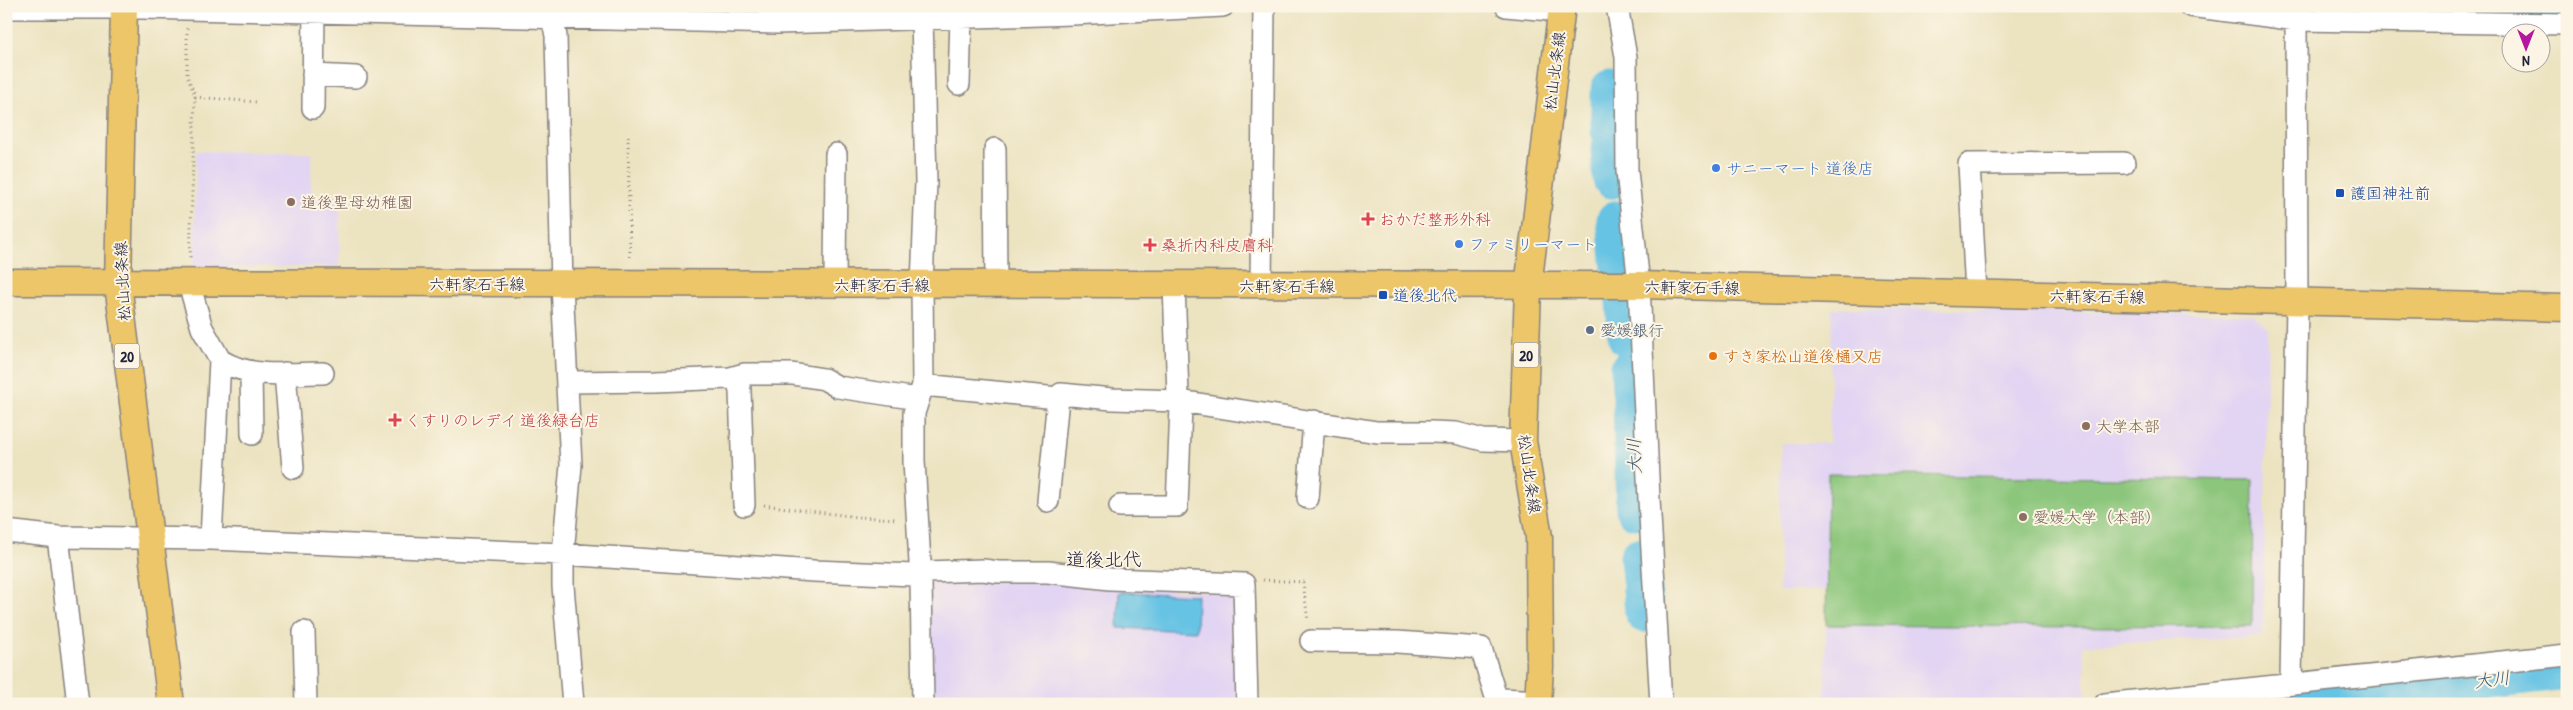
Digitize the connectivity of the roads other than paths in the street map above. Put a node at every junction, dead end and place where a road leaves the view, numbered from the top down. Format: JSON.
{"nodes":[{"id":1,"x":1223,"y":6,"type":"edge"},
{"id":2,"x":1264,"y":6,"type":"edge"},
{"id":3,"x":1506,"y":6,"type":"edge"},
{"id":4,"x":1616,"y":6,"type":"edge"},
{"id":5,"x":2190,"y":6,"type":"edge"},
{"id":6,"x":124,"y":7,"type":"edge"},
{"id":7,"x":6,"y":8,"type":"edge"},
{"id":8,"x":314,"y":9,"type":"edge"},
{"id":9,"x":1122,"y":9,"type":"edge"},
{"id":10,"x":1561,"y":9,"type":"edge"},
{"id":11,"x":1073,"y":10,"type":"edge"},
{"id":12,"x":417,"y":11,"type":"edge"},
{"id":13,"x":551,"y":12,"type":"edge"},
{"id":14,"x":894,"y":12,"type":"edge"},
{"id":15,"x":2297,"y":13,"type":"edge"},
{"id":16,"x":922,"y":17,"type":"junction"},
{"id":17,"x":961,"y":17,"type":"junction"},
{"id":18,"x":2567,"y":24,"type":"edge"},
{"id":19,"x":313,"y":74,"type":"junction"},
{"id":20,"x":356,"y":77,"type":"dead end"},
{"id":21,"x":959,"y":84,"type":"dead end"},
{"id":22,"x":313,"y":108,"type":"dead end"},
{"id":23,"x":995,"y":149,"type":"dead end"},
{"id":24,"x":836,"y":154,"type":"dead end"},
{"id":25,"x":2124,"y":162,"type":"dead end"},
{"id":26,"x":6,"y":282,"type":"edge"},
{"id":27,"x":118,"y":284,"type":"junction"},
{"id":28,"x":189,"y":284,"type":"junction"},
{"id":29,"x":562,"y":285,"type":"junction"},
{"id":30,"x":835,"y":285,"type":"junction"},
{"id":31,"x":922,"y":285,"type":"junction"},
{"id":32,"x":996,"y":285,"type":"junction"},
{"id":33,"x":1174,"y":285,"type":"junction"},
{"id":34,"x":1261,"y":285,"type":"junction"},
{"id":35,"x":1639,"y":285,"type":"junction"},
{"id":36,"x":1528,"y":287,"type":"junction"},
{"id":37,"x":1976,"y":293,"type":"junction"},
{"id":38,"x":2297,"y":301,"type":"junction"},
{"id":39,"x":2567,"y":308,"type":"edge"},
{"id":40,"x":220,"y":360,"type":"junction"},
{"id":41,"x":251,"y":373,"type":"junction"},
{"id":42,"x":285,"y":373,"type":"junction"},
{"id":43,"x":323,"y":373,"type":"dead end"},
{"id":44,"x":736,"y":376,"type":"junction"},
{"id":45,"x":568,"y":382,"type":"junction"},
{"id":46,"x":921,"y":392,"type":"junction"},
{"id":47,"x":1058,"y":398,"type":"junction"},
{"id":48,"x":1180,"y":401,"type":"junction"},
{"id":49,"x":1314,"y":421,"type":"junction"},
{"id":50,"x":252,"y":434,"type":"dead end"},
{"id":51,"x":1523,"y":441,"type":"junction"},
{"id":52,"x":293,"y":468,"type":"dead end"},
{"id":53,"x":1308,"y":498,"type":"dead end"},
{"id":54,"x":1048,"y":501,"type":"dead end"},
{"id":55,"x":744,"y":505,"type":"road end"},
{"id":56,"x":1120,"y":506,"type":"dead end"},
{"id":57,"x":6,"y":532,"type":"edge"},
{"id":58,"x":58,"y":536,"type":"junction"},
{"id":59,"x":149,"y":537,"type":"junction"},
{"id":60,"x":211,"y":539,"type":"junction"},
{"id":61,"x":562,"y":554,"type":"junction"},
{"id":62,"x":920,"y":573,"type":"junction"},
{"id":63,"x":304,"y":632,"type":"dead end"},
{"id":64,"x":1311,"y":641,"type":"road end"},
{"id":65,"x":2567,"y":655,"type":"edge"},
{"id":66,"x":2291,"y":683,"type":"junction"},
{"id":67,"x":1539,"y":702,"type":"edge"},
{"id":68,"x":78,"y":704,"type":"edge"},
{"id":69,"x":171,"y":704,"type":"edge"},
{"id":70,"x":306,"y":704,"type":"edge"},
{"id":71,"x":572,"y":704,"type":"edge"},
{"id":72,"x":923,"y":704,"type":"edge"},
{"id":73,"x":1247,"y":704,"type":"edge"},
{"id":74,"x":1661,"y":704,"type":"edge"},
{"id":75,"x":2105,"y":704,"type":"edge"}],
"edges":[{"from":1,"to":9,"type":"street"},
{"from":2,"to":34,"type":"street"},
{"from":3,"to":10,"type":"street"},
{"from":4,"to":35,"type":"street"},
{"from":5,"to":15,"type":"street"},
{"from":6,"to":7,"type":"street"},
{"from":6,"to":8,"type":"street"},
{"from":6,"to":27,"type":"main road","name":"松山北条線","number":"20"},
{"from":8,"to":12,"type":"street"},
{"from":8,"to":19,"type":"street"},
{"from":9,"to":11,"type":"street"},
{"from":10,"to":36,"type":"main road","name":"松山北条線","number":"20"},
{"from":11,"to":17,"type":"street"},
{"from":12,"to":13,"type":"street"},
{"from":13,"to":14,"type":"street"},
{"from":13,"to":29,"type":"street"},
{"from":14,"to":16,"type":"street"},
{"from":15,"to":18,"type":"street"},
{"from":15,"to":38,"type":"street"},
{"from":16,"to":17,"type":"street"},
{"from":16,"to":31,"type":"street"},
{"from":17,"to":21,"type":"street"},
{"from":19,"to":20,"type":"street"},
{"from":19,"to":22,"type":"street"},
{"from":23,"to":32,"type":"street"},
{"from":24,"to":30,"type":"street"},
{"from":25,"to":37,"type":"street"},
{"from":26,"to":27,"type":"main road","name":"六軒家石手線"},
{"from":27,"to":28,"type":"main road","name":"六軒家石手線"},
{"from":27,"to":59,"type":"main road","name":"松山北条線","number":"20"},
{"from":28,"to":29,"type":"main road","name":"六軒家石手線"},
{"from":28,"to":40,"type":"street"},
{"from":29,"to":30,"type":"main road","name":"六軒家石手線"},
{"from":29,"to":45,"type":"street"},
{"from":30,"to":31,"type":"main road","name":"六軒家石手線"},
{"from":31,"to":32,"type":"main road","name":"六軒家石手線"},
{"from":31,"to":46,"type":"street"},
{"from":32,"to":33,"type":"main road","name":"六軒家石手線"},
{"from":33,"to":34,"type":"main road","name":"六軒家石手線"},
{"from":33,"to":48,"type":"street"},
{"from":34,"to":36,"type":"main road","name":"六軒家石手線"},
{"from":35,"to":36,"type":"main road","name":"六軒家石手線"},
{"from":35,"to":37,"type":"main road","name":"六軒家石手線"},
{"from":35,"to":74,"type":"street"},
{"from":36,"to":51,"type":"main road","name":"松山北条線","number":"20"},
{"from":37,"to":38,"type":"main road","name":"六軒家石手線"},
{"from":38,"to":39,"type":"main road","name":"六軒家石手線"},
{"from":38,"to":66,"type":"street"},
{"from":40,"to":41,"type":"street"},
{"from":40,"to":60,"type":"street"},
{"from":41,"to":42,"type":"street"},
{"from":41,"to":50,"type":"street"},
{"from":42,"to":43,"type":"street"},
{"from":42,"to":52,"type":"street"},
{"from":44,"to":45,"type":"street"},
{"from":44,"to":46,"type":"street"},
{"from":44,"to":55,"type":"street"},
{"from":45,"to":61,"type":"street"},
{"from":46,"to":47,"type":"street"},
{"from":46,"to":62,"type":"street"},
{"from":47,"to":48,"type":"street"},
{"from":47,"to":54,"type":"street"},
{"from":48,"to":49,"type":"street"},
{"from":48,"to":56,"type":"street"},
{"from":49,"to":51,"type":"street"},
{"from":49,"to":53,"type":"street"},
{"from":51,"to":67,"type":"main road","name":"松山北条線","number":"20"},
{"from":57,"to":58,"type":"street"},
{"from":58,"to":59,"type":"street"},
{"from":58,"to":68,"type":"street"},
{"from":59,"to":60,"type":"street"},
{"from":59,"to":69,"type":"main road","name":"松山北条線","number":"20"},
{"from":60,"to":61,"type":"street"},
{"from":61,"to":62,"type":"street"},
{"from":61,"to":71,"type":"street"},
{"from":62,"to":72,"type":"street"},
{"from":62,"to":73,"type":"street"},
{"from":63,"to":70,"type":"street"},
{"from":64,"to":67,"type":"street"},
{"from":65,"to":66,"type":"street"},
{"from":66,"to":75,"type":"street"}]}
